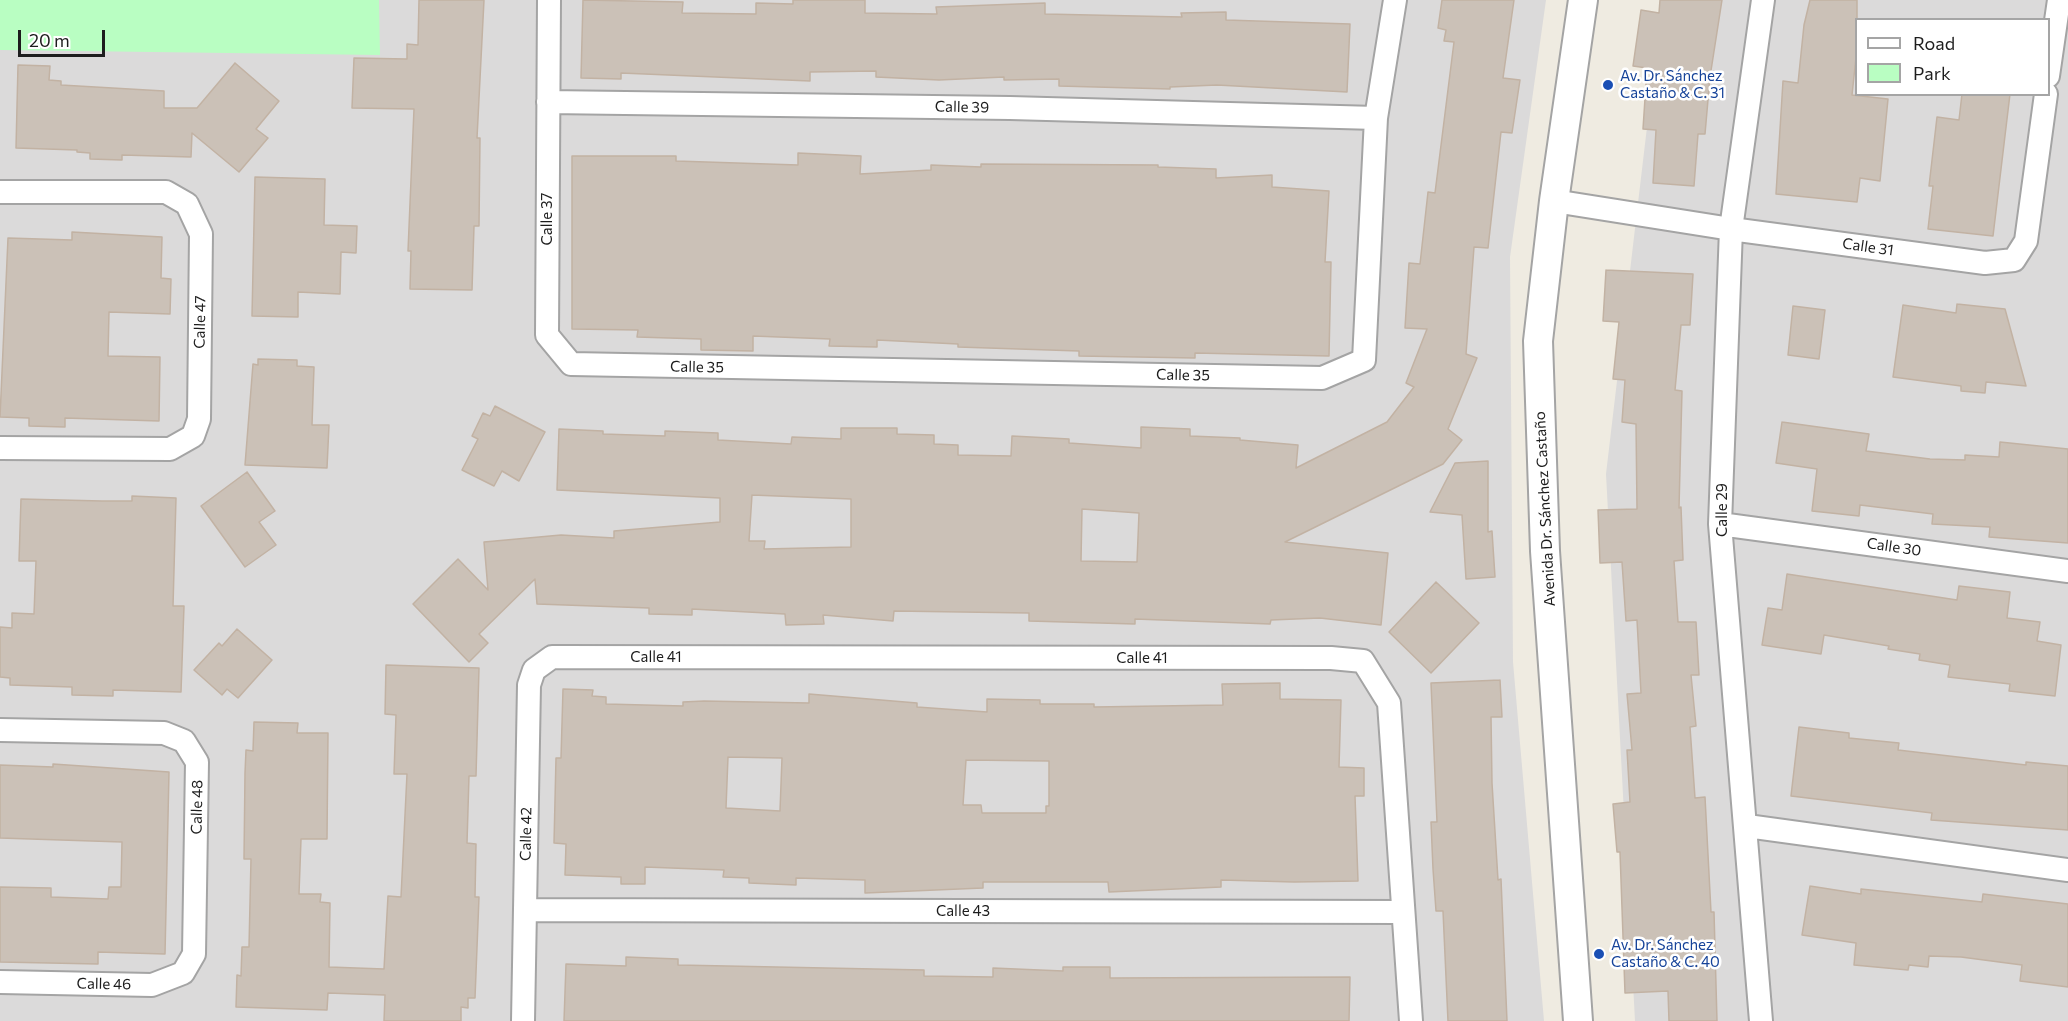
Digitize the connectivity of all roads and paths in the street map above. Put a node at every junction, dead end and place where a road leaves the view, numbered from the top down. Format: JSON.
{"nodes":[{"id":1,"x":549,"y":0,"type":"edge"},
{"id":2,"x":1395,"y":0,"type":"edge"},
{"id":3,"x":1583,"y":0,"type":"edge"},
{"id":4,"x":1763,"y":0,"type":"edge"},
{"id":5,"x":2059,"y":0,"type":"edge"},
{"id":6,"x":2050,"y":68,"type":"edge"},
{"id":7,"x":2046,"y":96,"type":"edge"},
{"id":8,"x":548,"y":102,"type":"junction"},
{"id":9,"x":1376,"y":118,"type":"junction"},
{"id":10,"x":0,"y":192,"type":"edge"},
{"id":11,"x":1554,"y":201,"type":"junction"},
{"id":12,"x":1731,"y":229,"type":"junction"},
{"id":13,"x":636,"y":366,"type":"joint"},
{"id":14,"x":0,"y":448,"type":"edge"},
{"id":15,"x":1720,"y":524,"type":"junction"},
{"id":16,"x":2068,"y":571,"type":"edge"},
{"id":17,"x":552,"y":657,"type":"joint"},
{"id":18,"x":0,"y":730,"type":"edge"},
{"id":19,"x":1747,"y":826,"type":"junction"},
{"id":20,"x":2068,"y":870,"type":"edge"},
{"id":21,"x":525,"y":910,"type":"junction"},
{"id":22,"x":1402,"y":912,"type":"junction"},
{"id":23,"x":194,"y":954,"type":"joint"},
{"id":24,"x":0,"y":982,"type":"edge"},
{"id":25,"x":523,"y":1021,"type":"edge"},
{"id":26,"x":1411,"y":1021,"type":"edge"},
{"id":27,"x":1578,"y":1021,"type":"edge"},
{"id":28,"x":1761,"y":1021,"type":"edge"}],
"edges":[{"from":1,"to":8,"type":"street","name":"Calle 37"},
{"from":2,"to":9,"type":"street","name":"Calle 35"},
{"from":3,"to":11,"type":"street","name":"Avenida Dr. Sánchez Castaño"},
{"from":4,"to":12,"type":"street","name":"Calle 29"},
{"from":5,"to":6,"type":"street"},
{"from":7,"to":12,"type":"street","name":"Calle 31"},
{"from":8,"to":9,"type":"street","name":"Calle 39"},
{"from":8,"to":13,"type":"street","name":"Calle 37"},
{"from":9,"to":13,"type":"street","name":"Calle 35"},
{"from":10,"to":14,"type":"street","name":"Calle 47"},
{"from":11,"to":12,"type":"street","name":"Calle 31"},
{"from":11,"to":27,"type":"street","name":"Avenida Dr. Sánchez Castaño"},
{"from":12,"to":15,"type":"street","name":"Calle 29"},
{"from":15,"to":16,"type":"street","name":"Calle 30"},
{"from":15,"to":19,"type":"street","name":"Calle 29"},
{"from":17,"to":21,"type":"street","name":"Calle 42"},
{"from":17,"to":22,"type":"street","name":"Calle 41"},
{"from":18,"to":23,"type":"street","name":"Calle 48"},
{"from":19,"to":20,"type":"street"},
{"from":19,"to":28,"type":"street","name":"Calle 29"},
{"from":21,"to":22,"type":"street","name":"Calle 43"},
{"from":21,"to":25,"type":"street","name":"Calle 42"},
{"from":22,"to":26,"type":"street","name":"Calle 41"},
{"from":23,"to":24,"type":"street","name":"Calle 46"}]}
